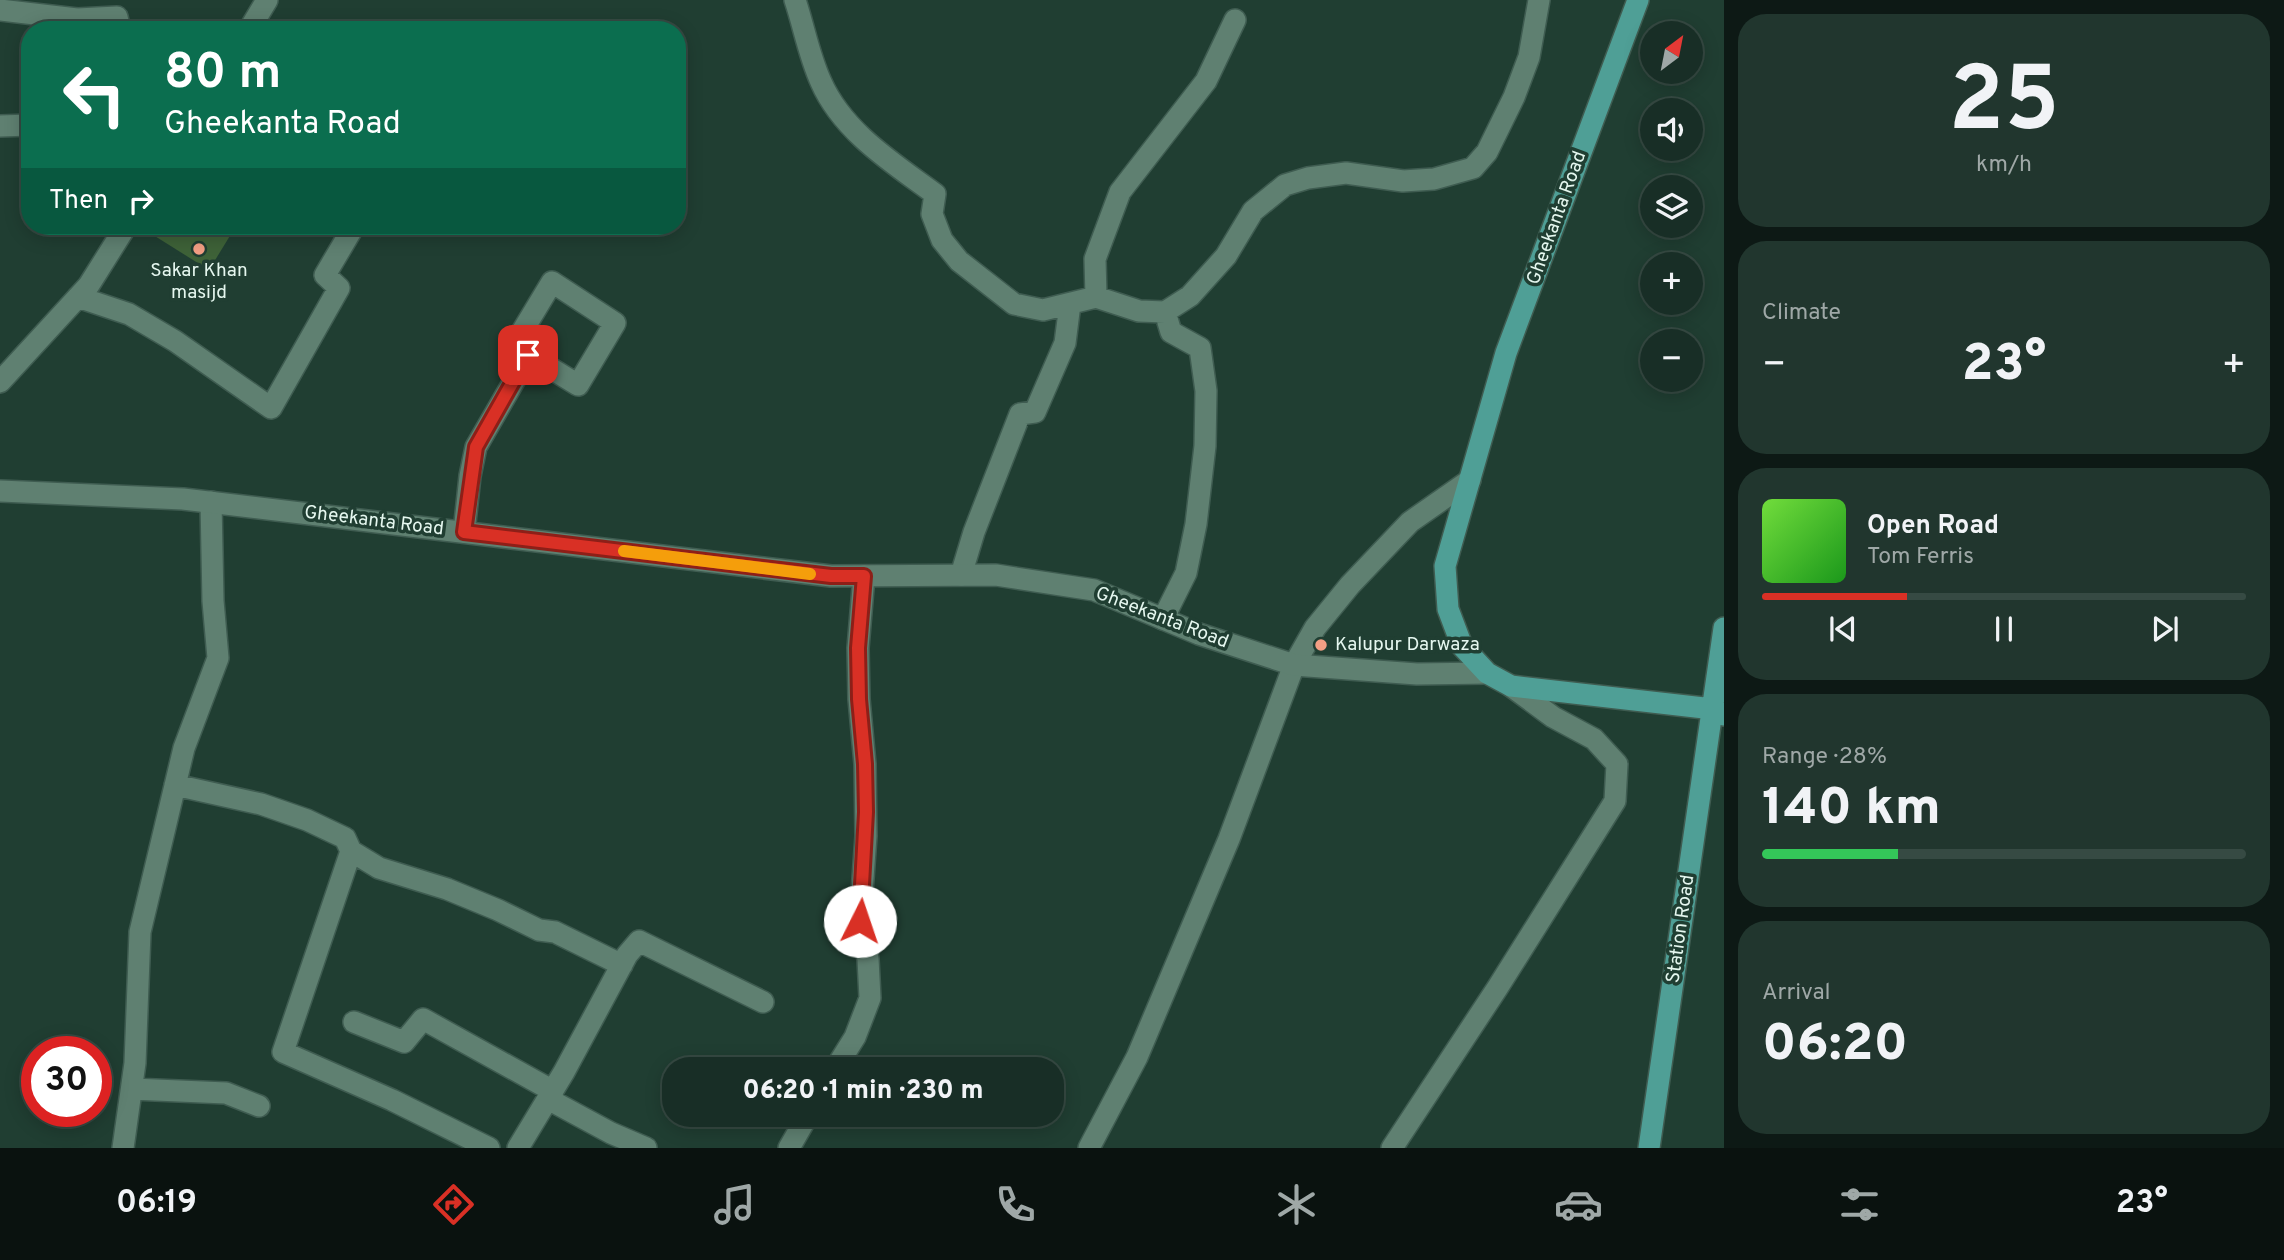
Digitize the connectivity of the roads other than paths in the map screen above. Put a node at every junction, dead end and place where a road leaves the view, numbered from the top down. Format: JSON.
{"nodes":[{"id":1,"x":795,"y":0,"type":"edge"},
{"id":2,"x":1539,"y":0,"type":"edge"},
{"id":3,"x":1638,"y":0,"type":"edge"},
{"id":4,"x":0,"y":10,"type":"edge"},
{"id":5,"x":1235,"y":20,"type":"dead end"},
{"id":6,"x":118,"y":21,"type":"edge"},
{"id":7,"x":21,"y":125,"type":"edge"},
{"id":8,"x":0,"y":126,"type":"edge"},
{"id":9,"x":120,"y":235,"type":"edge"},
{"id":10,"x":349,"y":235,"type":"edge"},
{"id":11,"x":78,"y":297,"type":"junction"},
{"id":12,"x":1096,"y":297,"type":"junction"},
{"id":13,"x":1070,"y":304,"type":"junction"},
{"id":14,"x":1165,"y":312,"type":"junction"},
{"id":15,"x":528,"y":355,"type":"junction"},
{"id":16,"x":0,"y":382,"type":"edge"},
{"id":17,"x":1470,"y":480,"type":"junction"},
{"id":18,"x":0,"y":491,"type":"edge"},
{"id":19,"x":211,"y":502,"type":"junction"},
{"id":20,"x":464,"y":532,"type":"junction"},
{"id":21,"x":961,"y":575,"type":"junction"},
{"id":22,"x":864,"y":576,"type":"junction"},
{"id":23,"x":1163,"y":619,"type":"junction"},
{"id":24,"x":1724,"y":628,"type":"edge"},
{"id":25,"x":1294,"y":665,"type":"junction"},
{"id":26,"x":1487,"y":673,"type":"junction"},
{"id":27,"x":1511,"y":686,"type":"junction"},
{"id":28,"x":1720,"y":709,"type":"edge"},
{"id":29,"x":175,"y":785,"type":"junction"},
{"id":30,"x":351,"y":851,"type":"junction"},
{"id":31,"x":622,"y":965,"type":"junction"},
{"id":32,"x":763,"y":1002,"type":"dead end"},
{"id":33,"x":354,"y":1022,"type":"dead end"},
{"id":34,"x":842,"y":1057,"type":"edge"},
{"id":35,"x":132,"y":1089,"type":"junction"},
{"id":36,"x":550,"y":1095,"type":"junction"},
{"id":37,"x":259,"y":1105,"type":"dead end"},
{"id":38,"x":801,"y":1127,"type":"edge"},
{"id":39,"x":123,"y":1148,"type":"edge"},
{"id":40,"x":489,"y":1148,"type":"edge"},
{"id":41,"x":518,"y":1148,"type":"edge"},
{"id":42,"x":646,"y":1148,"type":"edge"},
{"id":43,"x":789,"y":1148,"type":"edge"},
{"id":44,"x":1088,"y":1148,"type":"edge"},
{"id":45,"x":1392,"y":1148,"type":"edge"},
{"id":46,"x":1649,"y":1148,"type":"edge"}],
"edges":[{"from":1,"to":13,"type":"street"},
{"from":2,"to":14,"type":"street"},
{"from":3,"to":17,"type":"main road","name":"Gheekanta Road"},
{"from":4,"to":6,"type":"street"},
{"from":5,"to":12,"type":"street"},
{"from":7,"to":8,"type":"street"},
{"from":9,"to":11,"type":"street"},
{"from":10,"to":11,"type":"street"},
{"from":11,"to":16,"type":"street"},
{"from":12,"to":13,"type":"street"},
{"from":12,"to":14,"type":"street"},
{"from":13,"to":21,"type":"street"},
{"from":14,"to":23,"type":"street"},
{"from":15,"to":15,"type":"street"},
{"from":15,"to":20,"type":"street"},
{"from":17,"to":25,"type":"street"},
{"from":17,"to":26,"type":"main road","name":"Gheekanta Road"},
{"from":18,"to":19,"type":"street","name":"Gheekanta Road"},
{"from":19,"to":20,"type":"street","name":"Gheekanta Road"},
{"from":19,"to":29,"type":"street"},
{"from":20,"to":22,"type":"street","name":"Gheekanta Road"},
{"from":21,"to":22,"type":"street","name":"Gheekanta Road"},
{"from":21,"to":23,"type":"street","name":"Gheekanta Road"},
{"from":22,"to":34,"type":"street"},
{"from":23,"to":25,"type":"street","name":"Gheekanta Road"},
{"from":24,"to":28,"type":"main road","name":"Station Road"},
{"from":25,"to":26,"type":"street","name":"Gheekanta Road"},
{"from":25,"to":44,"type":"street"},
{"from":26,"to":27,"type":"main road","name":"Gheekanta Road"},
{"from":27,"to":28,"type":"main road","name":"Gheekanta Road"},
{"from":27,"to":45,"type":"street"},
{"from":28,"to":46,"type":"main road","name":"Station Road"},
{"from":29,"to":30,"type":"street"},
{"from":29,"to":35,"type":"street"},
{"from":30,"to":31,"type":"street"},
{"from":30,"to":40,"type":"street"},
{"from":31,"to":32,"type":"street"},
{"from":31,"to":36,"type":"street"},
{"from":33,"to":36,"type":"street"},
{"from":35,"to":37,"type":"street"},
{"from":35,"to":39,"type":"street"},
{"from":36,"to":41,"type":"street"},
{"from":36,"to":42,"type":"street"},
{"from":38,"to":43,"type":"street"}]}
